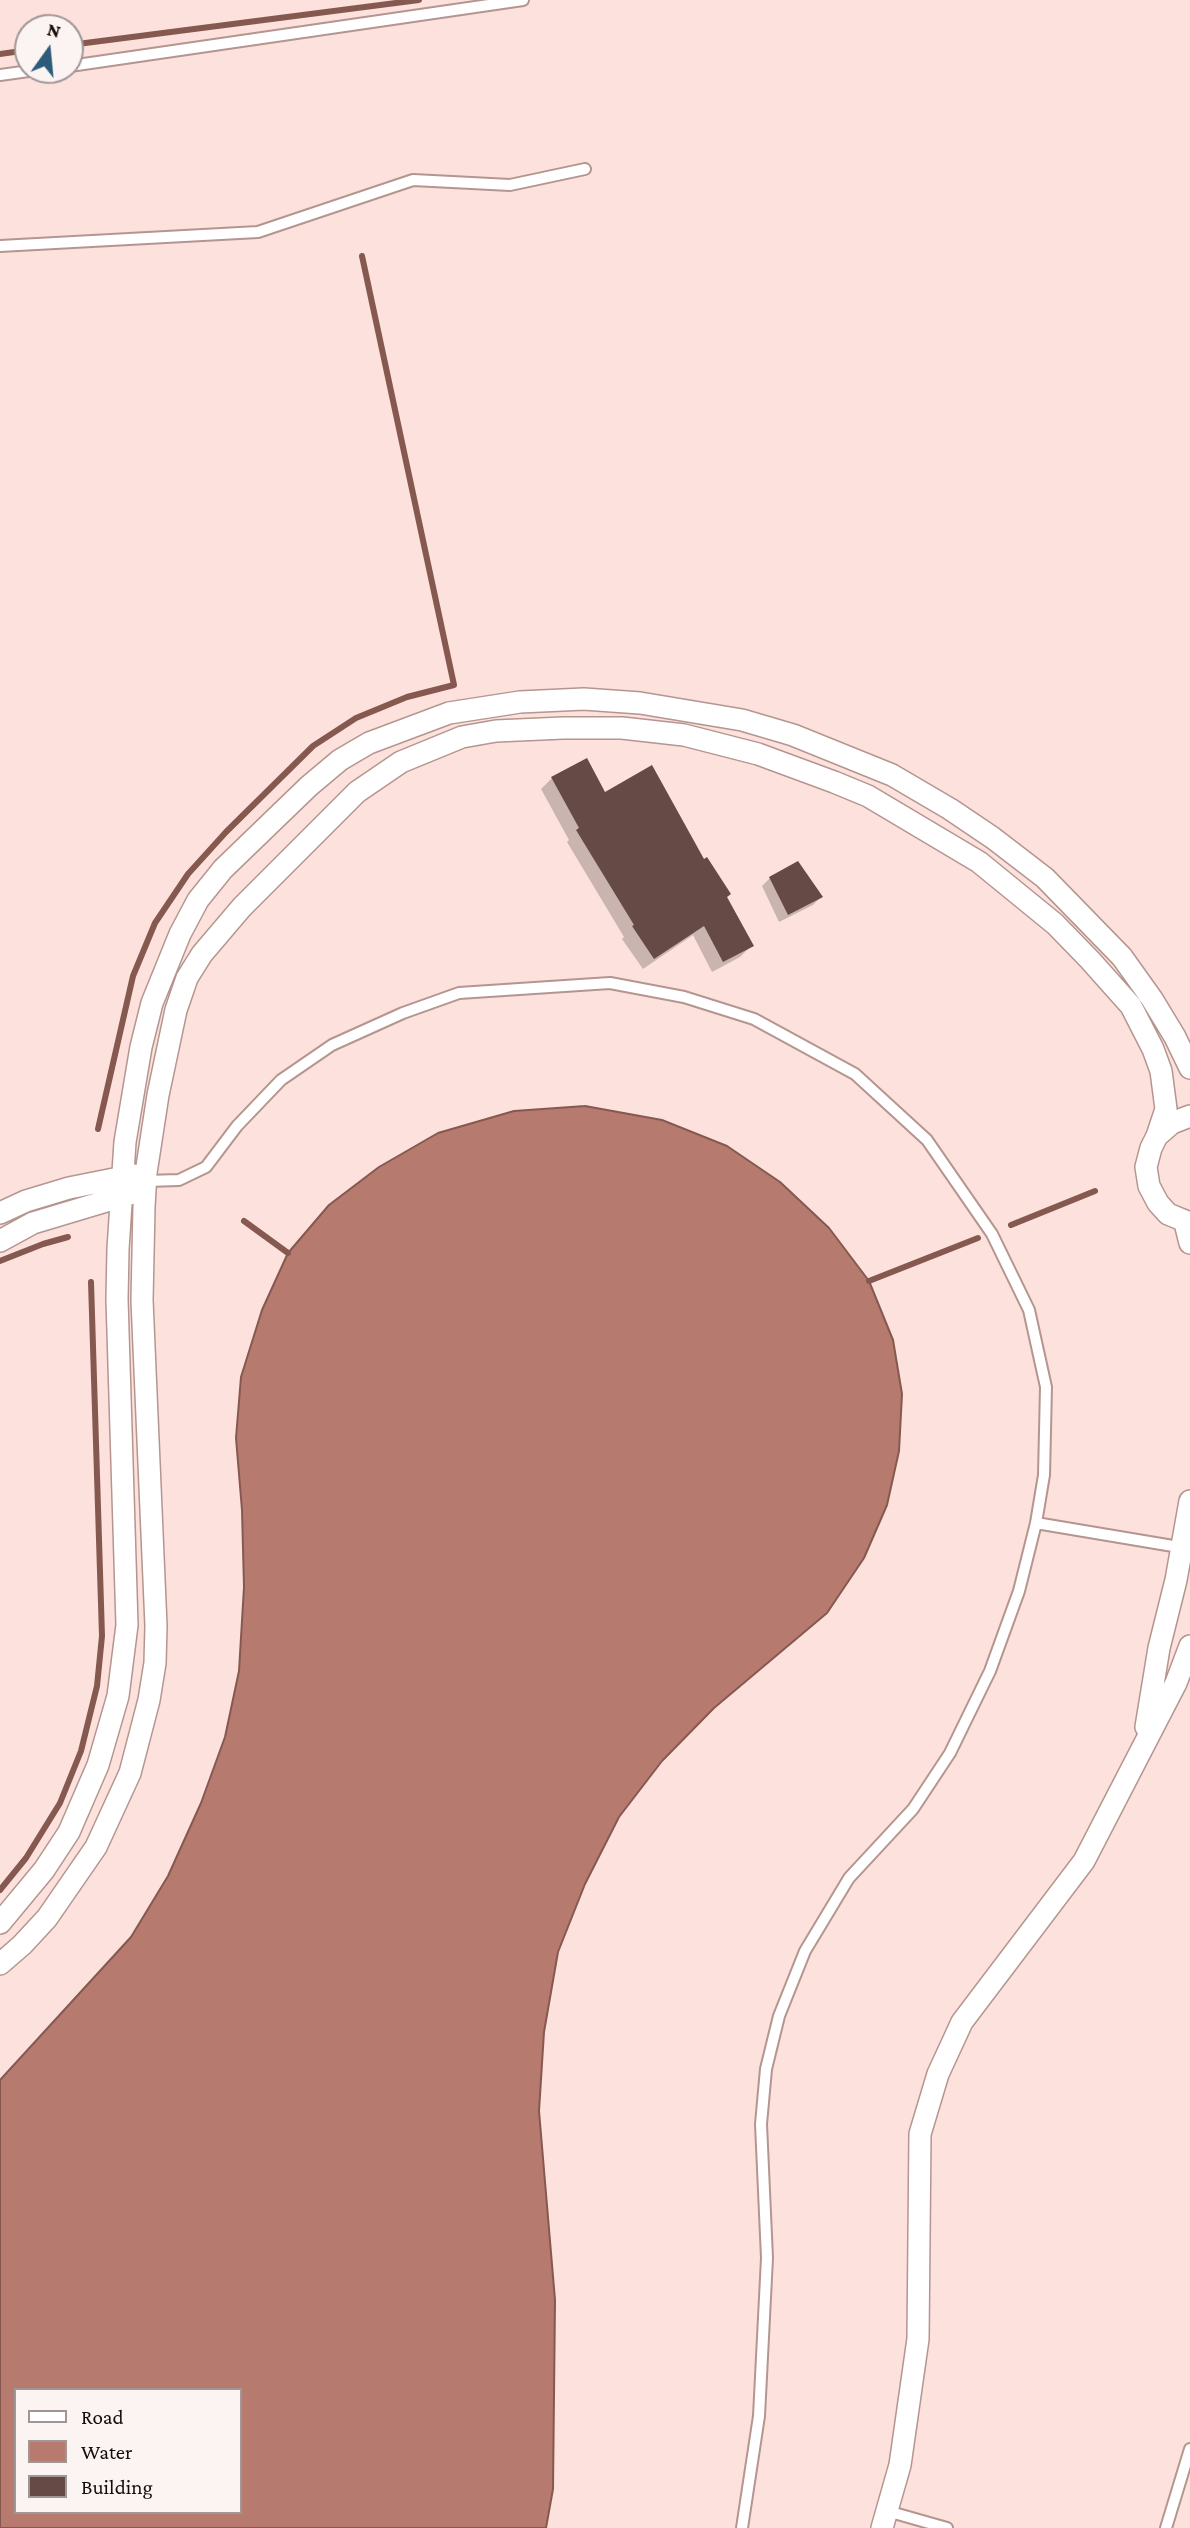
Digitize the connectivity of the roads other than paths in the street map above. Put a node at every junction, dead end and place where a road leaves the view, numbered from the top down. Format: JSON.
{"nodes":[{"id":1,"x":523,"y":0,"type":"edge"},
{"id":2,"x":84,"y":64,"type":"edge"},
{"id":3,"x":585,"y":169,"type":"dead end"},
{"id":4,"x":0,"y":246,"type":"edge"},
{"id":5,"x":1190,"y":1068,"type":"edge"},
{"id":6,"x":1190,"y":1115,"type":"edge"},
{"id":7,"x":1157,"y":1136,"type":"junction"},
{"id":8,"x":146,"y":1182,"type":"junction"},
{"id":9,"x":122,"y":1186,"type":"junction"},
{"id":10,"x":0,"y":1213,"type":"edge"},
{"id":11,"x":1188,"y":1230,"type":"edge"},
{"id":12,"x":0,"y":1241,"type":"edge"},
{"id":13,"x":1190,"y":1501,"type":"edge"},
{"id":14,"x":1037,"y":1523,"type":"junction"},
{"id":15,"x":1186,"y":1548,"type":"edge"},
{"id":16,"x":1190,"y":1647,"type":"edge"},
{"id":17,"x":1143,"y":1743,"type":"junction"},
{"id":18,"x":0,"y":1923,"type":"edge"},
{"id":19,"x":0,"y":1964,"type":"edge"},
{"id":20,"x":1190,"y":2449,"type":"edge"},
{"id":21,"x":885,"y":2519,"type":"edge"},
{"id":22,"x":743,"y":2528,"type":"edge"},
{"id":23,"x":947,"y":2528,"type":"edge"},
{"id":24,"x":1166,"y":2528,"type":"edge"}],
"edges":[{"from":1,"to":2,"type":"lane"},
{"from":3,"to":4,"type":"lane"},
{"from":5,"to":9,"type":"street"},
{"from":6,"to":7,"type":"street"},
{"from":7,"to":8,"type":"street"},
{"from":7,"to":11,"type":"street"},
{"from":8,"to":9,"type":"street"},
{"from":8,"to":14,"type":"lane"},
{"from":8,"to":19,"type":"street"},
{"from":9,"to":10,"type":"street"},
{"from":9,"to":12,"type":"street"},
{"from":9,"to":18,"type":"street"},
{"from":13,"to":15,"type":"street"},
{"from":14,"to":15,"type":"lane"},
{"from":14,"to":22,"type":"lane"},
{"from":15,"to":17,"type":"street"},
{"from":16,"to":17,"type":"street"},
{"from":17,"to":21,"type":"street"},
{"from":20,"to":24,"type":"lane"},
{"from":21,"to":23,"type":"lane"}]}
